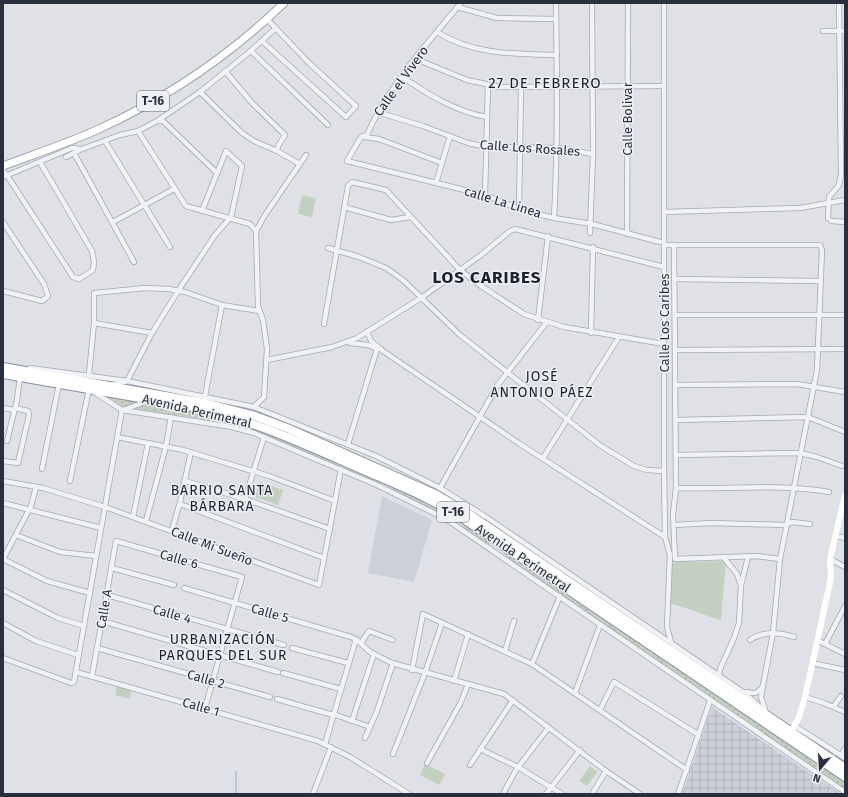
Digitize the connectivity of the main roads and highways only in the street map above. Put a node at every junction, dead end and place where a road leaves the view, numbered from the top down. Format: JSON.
{"nodes":[{"id":1,"x":284,"y":3,"type":"edge"},
{"id":2,"x":3,"y":166,"type":"edge"},
{"id":3,"x":3,"y":366,"type":"edge"},
{"id":4,"x":3,"y":374,"type":"edge"},
{"id":5,"x":845,"y":768,"type":"edge"},
{"id":6,"x":845,"y":777,"type":"edge"}],
"edges":[{"from":1,"to":2,"type":"main road","number":"T-16"},
{"from":3,"to":5,"type":"highway","name":"Avenida Perimetral","number":"T-16"},
{"from":4,"to":6,"type":"highway","name":"Avenida Perimetral","number":"T-16"}]}
